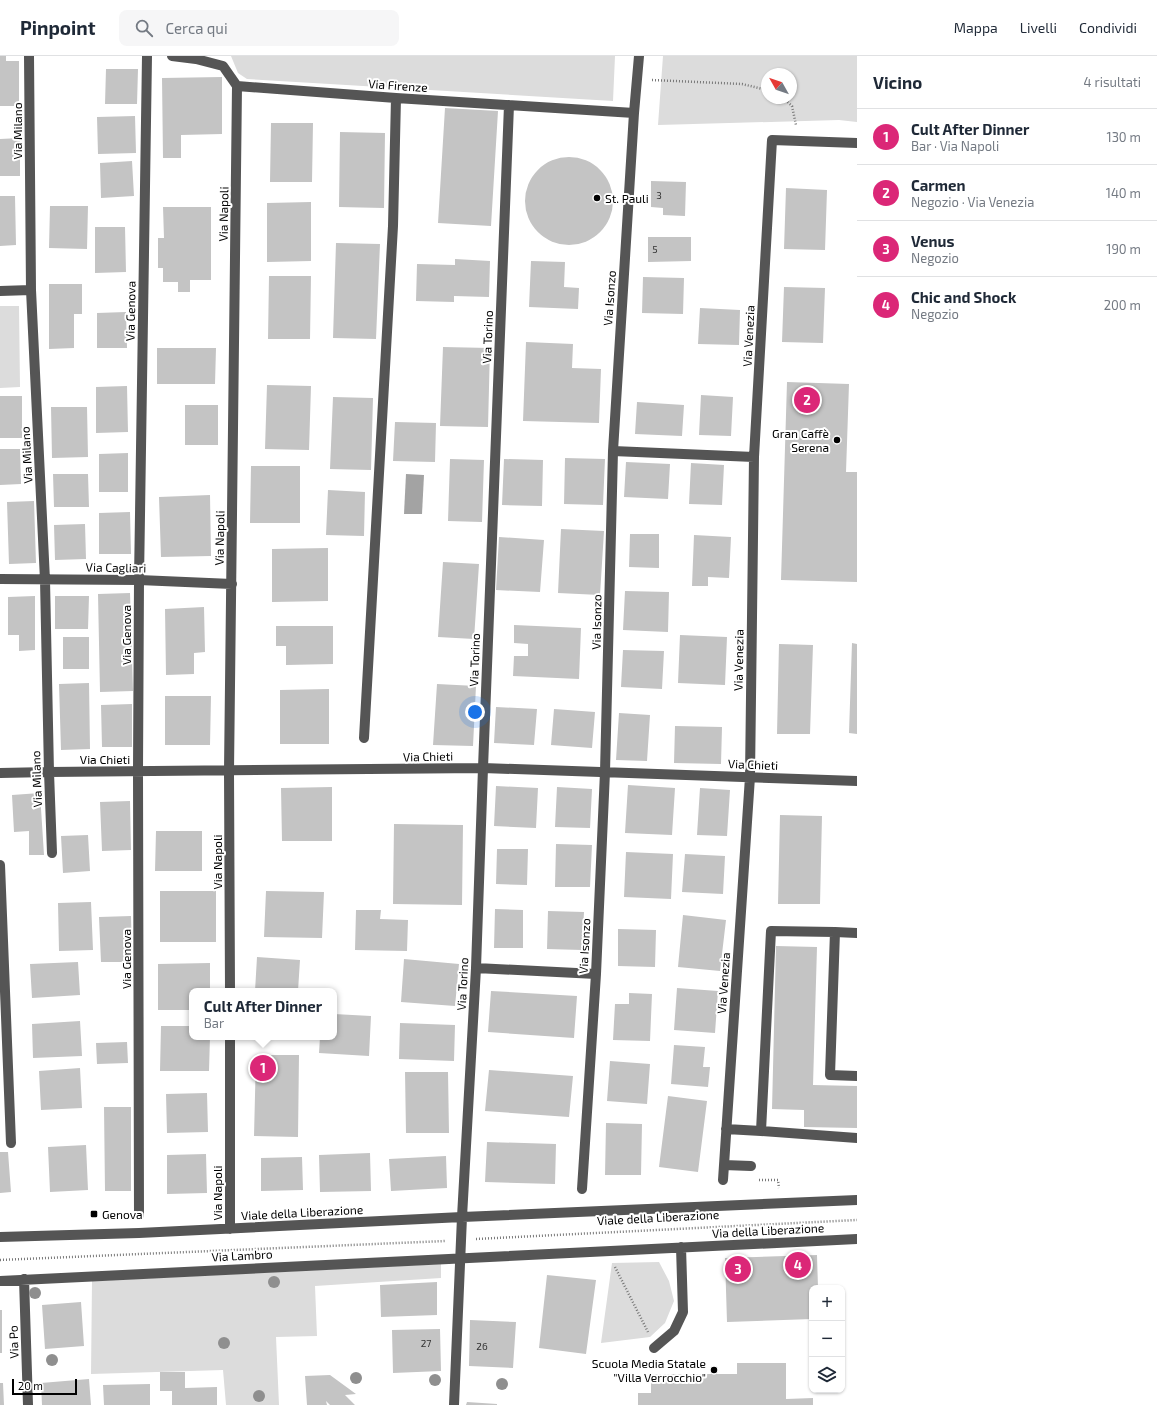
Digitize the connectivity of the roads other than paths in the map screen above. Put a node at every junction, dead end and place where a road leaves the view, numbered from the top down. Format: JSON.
{"nodes":[{"id":1,"x":30,"y":56,"type":"edge"},
{"id":2,"x":147,"y":56,"type":"edge"},
{"id":3,"x":172,"y":56,"type":"edge"},
{"id":4,"x":639,"y":56,"type":"edge"},
{"id":5,"x":237,"y":86,"type":"junction"},
{"id":6,"x":396,"y":98,"type":"junction"},
{"id":7,"x":509,"y":105,"type":"junction"},
{"id":8,"x":634,"y":113,"type":"junction"},
{"id":9,"x":857,"y":143,"type":"edge"},
{"id":10,"x":31,"y":290,"type":"junction"},
{"id":11,"x":0,"y":291,"type":"edge"},
{"id":12,"x":613,"y":451,"type":"junction"},
{"id":13,"x":754,"y":457,"type":"junction"},
{"id":14,"x":0,"y":579,"type":"edge"},
{"id":15,"x":45,"y":580,"type":"junction"},
{"id":16,"x":139,"y":580,"type":"junction"},
{"id":17,"x":232,"y":584,"type":"junction"},
{"id":18,"x":364,"y":738,"type":"dead end"},
{"id":19,"x":483,"y":768,"type":"junction"},
{"id":20,"x":229,"y":770,"type":"junction"},
{"id":21,"x":138,"y":771,"type":"junction"},
{"id":22,"x":49,"y":772,"type":"junction"},
{"id":23,"x":605,"y":772,"type":"junction"},
{"id":24,"x":0,"y":773,"type":"edge"},
{"id":25,"x":750,"y":777,"type":"junction"},
{"id":26,"x":857,"y":781,"type":"edge"},
{"id":27,"x":52,"y":853,"type":"dead end"},
{"id":28,"x":0,"y":866,"type":"edge"},
{"id":29,"x":835,"y":932,"type":"junction"},
{"id":30,"x":857,"y":932,"type":"edge"},
{"id":31,"x":476,"y":968,"type":"junction"},
{"id":32,"x":596,"y":974,"type":"junction"},
{"id":33,"x":230,"y":988,"type":"edge"},
{"id":34,"x":230,"y":1040,"type":"edge"},
{"id":35,"x":857,"y":1076,"type":"edge"},
{"id":36,"x":726,"y":1129,"type":"junction"},
{"id":37,"x":761,"y":1131,"type":"junction"},
{"id":38,"x":857,"y":1138,"type":"edge"},
{"id":39,"x":10,"y":1143,"type":"dead end"},
{"id":40,"x":724,"y":1166,"type":"junction"},
{"id":41,"x":751,"y":1166,"type":"dead end"},
{"id":42,"x":723,"y":1180,"type":"dead end"},
{"id":43,"x":582,"y":1189,"type":"dead end"},
{"id":44,"x":857,"y":1200,"type":"edge"},
{"id":45,"x":140,"y":1215,"type":"dead end"},
{"id":46,"x":462,"y":1217,"type":"junction"},
{"id":47,"x":230,"y":1229,"type":"junction"},
{"id":48,"x":0,"y":1237,"type":"edge"},
{"id":49,"x":857,"y":1239,"type":"edge"},
{"id":50,"x":681,"y":1247,"type":"junction"},
{"id":51,"x":588,"y":1252,"type":"joint"},
{"id":52,"x":461,"y":1258,"type":"junction"},
{"id":53,"x":24,"y":1279,"type":"junction"},
{"id":54,"x":0,"y":1281,"type":"edge"},
{"id":55,"x":654,"y":1348,"type":"road end"},
{"id":56,"x":28,"y":1405,"type":"edge"},
{"id":57,"x":454,"y":1405,"type":"edge"}],
"edges":[{"from":1,"to":10,"type":"street","name":"Via Milano"},
{"from":2,"to":16,"type":"street","name":"Via Genova"},
{"from":3,"to":5,"type":"street"},
{"from":4,"to":8,"type":"street","name":"Via Isonzo"},
{"from":5,"to":6,"type":"street","name":"Via Firenze"},
{"from":5,"to":17,"type":"street","name":"Via Napoli"},
{"from":6,"to":7,"type":"street","name":"Via Firenze"},
{"from":6,"to":18,"type":"street"},
{"from":7,"to":8,"type":"street","name":"Via Firenze"},
{"from":7,"to":19,"type":"street","name":"Via Torino"},
{"from":8,"to":12,"type":"street","name":"Via Isonzo"},
{"from":9,"to":13,"type":"street","name":"Via Venezia"},
{"from":10,"to":11,"type":"street"},
{"from":10,"to":15,"type":"street","name":"Via Milano"},
{"from":12,"to":13,"type":"street"},
{"from":12,"to":23,"type":"street","name":"Via Isonzo"},
{"from":13,"to":25,"type":"street","name":"Via Venezia"},
{"from":14,"to":15,"type":"street","name":"Via Cagliari"},
{"from":15,"to":16,"type":"street","name":"Via Cagliari"},
{"from":15,"to":22,"type":"street","name":"Via Milano"},
{"from":16,"to":17,"type":"street","name":"Via Cagliari"},
{"from":16,"to":21,"type":"street","name":"Via Genova"},
{"from":17,"to":20,"type":"street","name":"Via Napoli"},
{"from":19,"to":20,"type":"street","name":"Via Chieti"},
{"from":19,"to":23,"type":"street","name":"Via Chieti"},
{"from":19,"to":31,"type":"street","name":"Via Torino"},
{"from":20,"to":21,"type":"street","name":"Via Chieti"},
{"from":20,"to":33,"type":"street","name":"Via Napoli"},
{"from":21,"to":22,"type":"street","name":"Via Chieti"},
{"from":21,"to":45,"type":"street","name":"Via Genova"},
{"from":22,"to":24,"type":"street","name":"Via Chieti"},
{"from":22,"to":27,"type":"street","name":"Via Milano"},
{"from":23,"to":25,"type":"street","name":"Via Chieti"},
{"from":23,"to":32,"type":"street","name":"Via Isonzo"},
{"from":25,"to":26,"type":"street","name":"Via Chieti"},
{"from":25,"to":36,"type":"street","name":"Via Venezia"},
{"from":28,"to":39,"type":"street"},
{"from":29,"to":30,"type":"street"},
{"from":29,"to":35,"type":"street"},
{"from":29,"to":37,"type":"street"},
{"from":31,"to":32,"type":"street"},
{"from":31,"to":46,"type":"street","name":"Via Torino"},
{"from":32,"to":43,"type":"street","name":"Via Isonzo"},
{"from":34,"to":47,"type":"street","name":"Via Napoli"},
{"from":36,"to":37,"type":"street"},
{"from":36,"to":40,"type":"street","name":"Via Venezia"},
{"from":37,"to":38,"type":"street"},
{"from":40,"to":41,"type":"street"},
{"from":40,"to":42,"type":"street","name":"Via Venezia"},
{"from":44,"to":46,"type":"street","name":"Viale della Liberazione"},
{"from":46,"to":47,"type":"street","name":"Viale della Liberazione"},
{"from":46,"to":52,"type":"street"},
{"from":47,"to":48,"type":"street","name":"Viale della Liberazione"},
{"from":49,"to":50,"type":"street","name":"Via della Liberazione"},
{"from":50,"to":51,"type":"street","name":"Via della Liberazione"},
{"from":50,"to":55,"type":"street"},
{"from":51,"to":52,"type":"street","name":"Via Lambro"},
{"from":52,"to":53,"type":"street","name":"Via Lambro"},
{"from":52,"to":57,"type":"street"},
{"from":53,"to":54,"type":"street","name":"Via Lambro"},
{"from":53,"to":56,"type":"street","name":"Via Po"}]}
